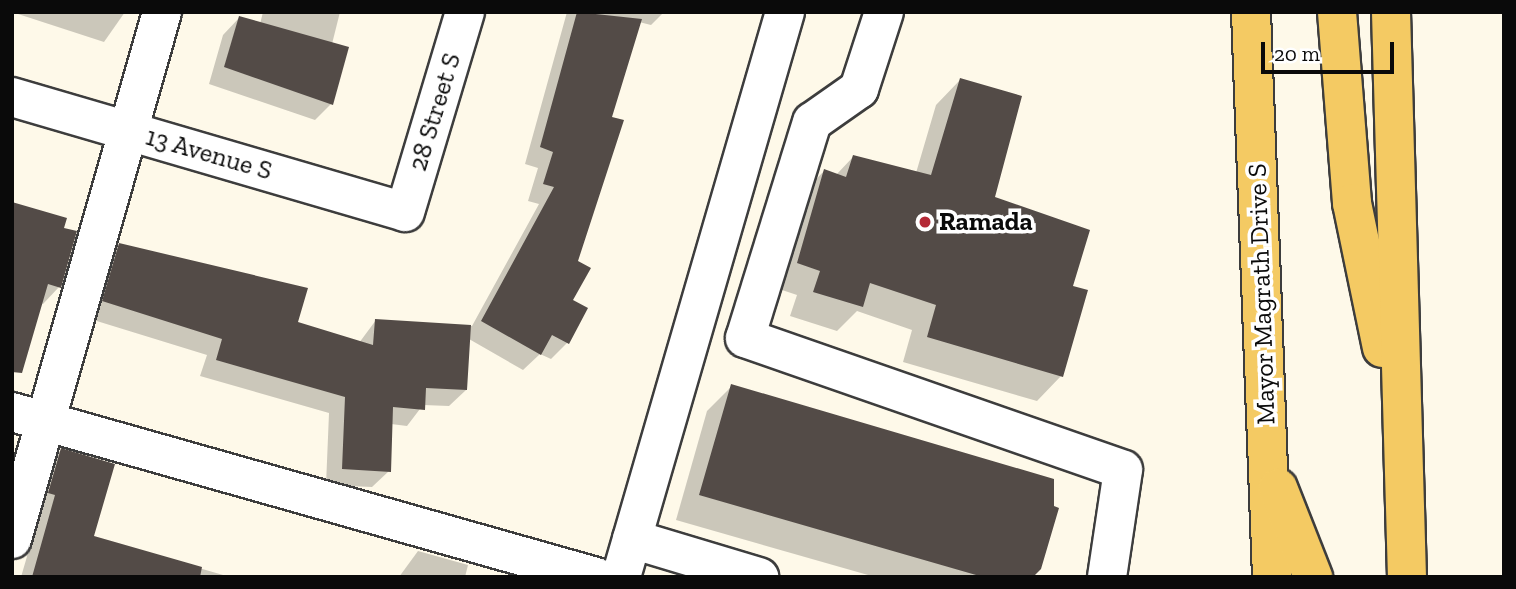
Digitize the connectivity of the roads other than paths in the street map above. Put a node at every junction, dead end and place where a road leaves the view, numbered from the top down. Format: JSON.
{"nodes":[{"id":1,"x":162,"y":12,"type":"edge"},
{"id":2,"x":465,"y":12,"type":"edge"},
{"id":3,"x":785,"y":12,"type":"edge"},
{"id":4,"x":884,"y":12,"type":"edge"},
{"id":5,"x":1251,"y":12,"type":"edge"},
{"id":6,"x":1337,"y":12,"type":"edge"},
{"id":7,"x":1391,"y":12,"type":"edge"},
{"id":8,"x":12,"y":97,"type":"edge"},
{"id":9,"x":128,"y":131,"type":"junction"},
{"id":10,"x":405,"y":212,"type":"joint"},
{"id":11,"x":29,"y":416,"type":"edge"},
{"id":12,"x":1403,"y":449,"type":"junction"},
{"id":13,"x":1269,"y":463,"type":"junction"},
{"id":14,"x":12,"y":539,"type":"edge"},
{"id":15,"x":632,"y":539,"type":"junction"},
{"id":16,"x":1411,"y":571,"type":"edge"},
{"id":17,"x":596,"y":577,"type":"edge"},
{"id":18,"x":621,"y":577,"type":"edge"},
{"id":19,"x":759,"y":577,"type":"edge"},
{"id":20,"x":1107,"y":577,"type":"edge"},
{"id":21,"x":1272,"y":577,"type":"edge"},
{"id":22,"x":1313,"y":577,"type":"edge"}],
"edges":[{"from":1,"to":9,"type":"street"},
{"from":2,"to":10,"type":"street","name":"28 Street S"},
{"from":3,"to":15,"type":"street"},
{"from":4,"to":20,"type":"street"},
{"from":5,"to":13,"type":"main road","name":"Mayor Magrath Drive S"},
{"from":6,"to":12,"type":"main road"},
{"from":7,"to":12,"type":"main road"},
{"from":8,"to":9,"type":"street","name":"13 Avenue S"},
{"from":9,"to":10,"type":"street","name":"13 Avenue S"},
{"from":9,"to":11,"type":"street"},
{"from":11,"to":14,"type":"street"},
{"from":11,"to":17,"type":"street"},
{"from":12,"to":16,"type":"main road"},
{"from":13,"to":21,"type":"main road","name":"Mayor Magrath Drive S"},
{"from":13,"to":22,"type":"main road"},
{"from":15,"to":18,"type":"street"},
{"from":15,"to":19,"type":"street"}]}
